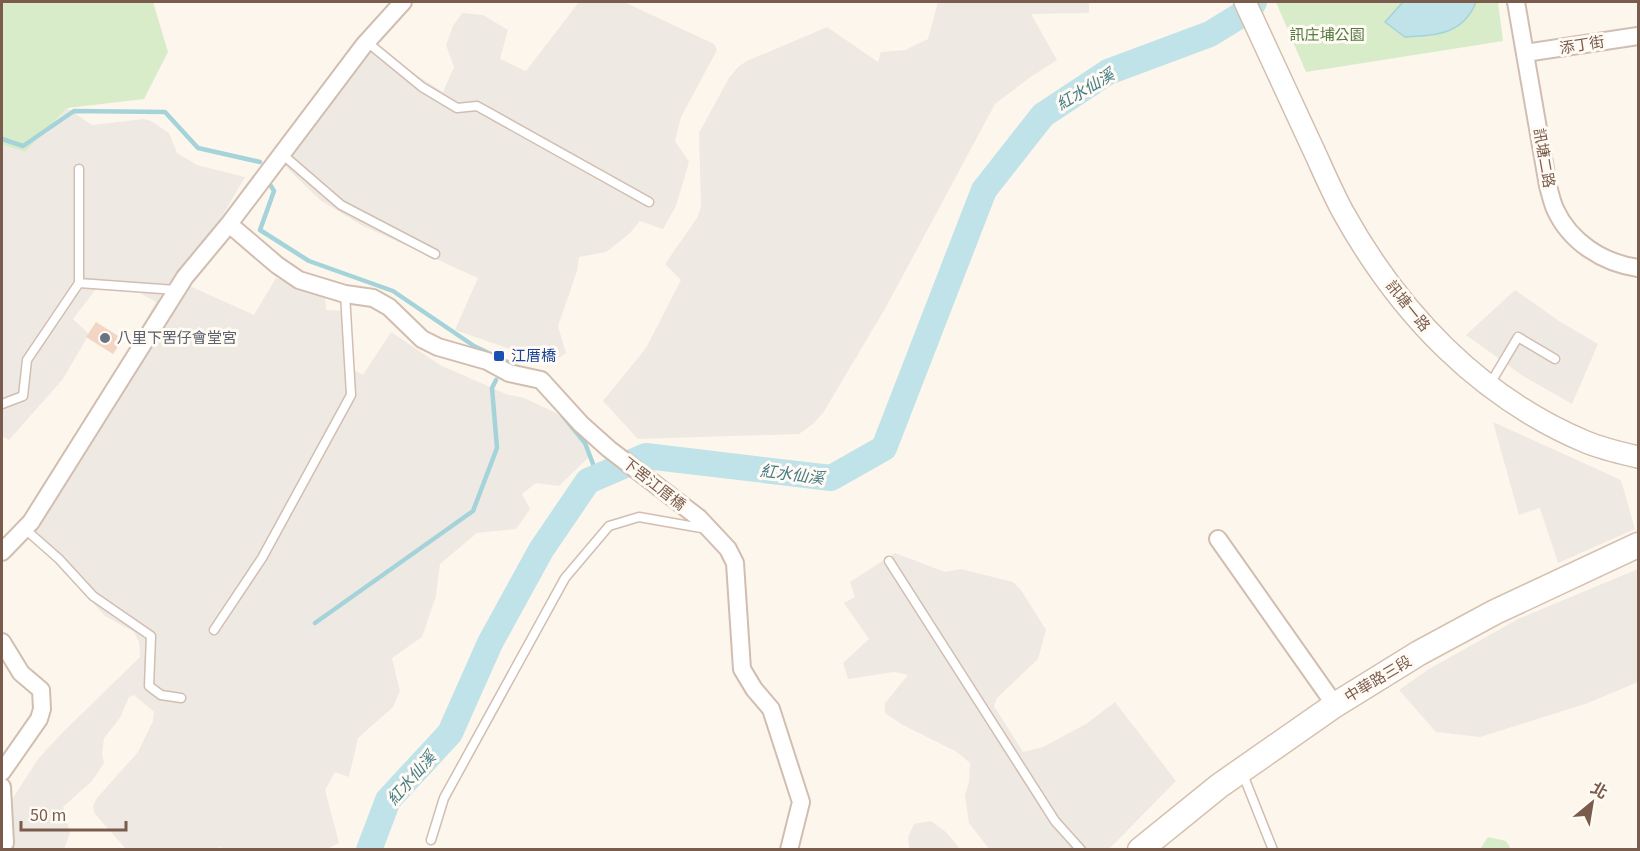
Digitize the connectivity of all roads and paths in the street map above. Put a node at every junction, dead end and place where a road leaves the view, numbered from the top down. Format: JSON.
{"nodes":[{"id":1,"x":403,"y":2,"type":"edge"},
{"id":2,"x":1245,"y":2,"type":"edge"},
{"id":3,"x":1516,"y":2,"type":"edge"},
{"id":4,"x":1638,"y":36,"type":"edge"},
{"id":5,"x":367,"y":42,"type":"junction"},
{"id":6,"x":1525,"y":54,"type":"junction"},
{"id":7,"x":282,"y":154,"type":"junction"},
{"id":8,"x":79,"y":169,"type":"dead end"},
{"id":9,"x":649,"y":202,"type":"dead end"},
{"id":10,"x":229,"y":224,"type":"junction"},
{"id":11,"x":435,"y":254,"type":"dead end"},
{"id":12,"x":1638,"y":268,"type":"edge"},
{"id":13,"x":79,"y":283,"type":"junction"},
{"id":14,"x":177,"y":290,"type":"junction"},
{"id":15,"x":345,"y":294,"type":"junction"},
{"id":16,"x":1555,"y":359,"type":"dead end"},
{"id":17,"x":1489,"y":387,"type":"junction"},
{"id":18,"x":2,"y":404,"type":"edge"},
{"id":19,"x":1638,"y":457,"type":"edge"},
{"id":20,"x":704,"y":524,"type":"junction"},
{"id":21,"x":25,"y":529,"type":"junction"},
{"id":22,"x":1218,"y":539,"type":"dead end"},
{"id":23,"x":1638,"y":546,"type":"edge"},
{"id":24,"x":2,"y":552,"type":"edge"},
{"id":25,"x":889,"y":561,"type":"dead end"},
{"id":26,"x":214,"y":630,"type":"dead end"},
{"id":27,"x":2,"y":642,"type":"edge"},
{"id":28,"x":181,"y":698,"type":"dead end"},
{"id":29,"x":1335,"y":705,"type":"junction"},
{"id":30,"x":1242,"y":771,"type":"junction"},
{"id":31,"x":2,"y":772,"type":"edge"},
{"id":32,"x":2,"y":787,"type":"edge"},
{"id":33,"x":431,"y":840,"type":"dead end"},
{"id":34,"x":5,"y":843,"type":"dead end"},
{"id":35,"x":789,"y":849,"type":"edge"},
{"id":36,"x":1081,"y":849,"type":"edge"},
{"id":37,"x":1140,"y":849,"type":"edge"},
{"id":38,"x":1273,"y":849,"type":"edge"}],
"edges":[{"from":1,"to":5,"type":"street"},
{"from":2,"to":17,"type":"street","name":"訊塘一路"},
{"from":3,"to":6,"type":"street","name":"訊塘二路"},
{"from":4,"to":6,"type":"street","name":"添丁街"},
{"from":5,"to":7,"type":"street"},
{"from":5,"to":9,"type":"lane"},
{"from":6,"to":12,"type":"street","name":"訊塘二路"},
{"from":7,"to":10,"type":"street"},
{"from":7,"to":11,"type":"lane"},
{"from":8,"to":13,"type":"lane"},
{"from":10,"to":14,"type":"street"},
{"from":10,"to":15,"type":"street","name":"下罟江厝橋"},
{"from":13,"to":14,"type":"lane"},
{"from":13,"to":18,"type":"lane"},
{"from":14,"to":21,"type":"street"},
{"from":15,"to":20,"type":"street","name":"下罟江厝橋"},
{"from":15,"to":26,"type":"lane"},
{"from":16,"to":17,"type":"lane"},
{"from":17,"to":19,"type":"street","name":"訊塘一路"},
{"from":20,"to":33,"type":"lane"},
{"from":20,"to":35,"type":"street","name":"下罟江厝橋"},
{"from":21,"to":24,"type":"street"},
{"from":21,"to":28,"type":"lane"},
{"from":22,"to":29,"type":"street"},
{"from":23,"to":29,"type":"main road","name":"中華路三段"},
{"from":25,"to":36,"type":"lane"},
{"from":27,"to":31,"type":"street"},
{"from":29,"to":30,"type":"main road","name":"中華路三段"},
{"from":30,"to":37,"type":"main road","name":"中華路三段"},
{"from":30,"to":38,"type":"lane"},
{"from":32,"to":34,"type":"street"}]}
